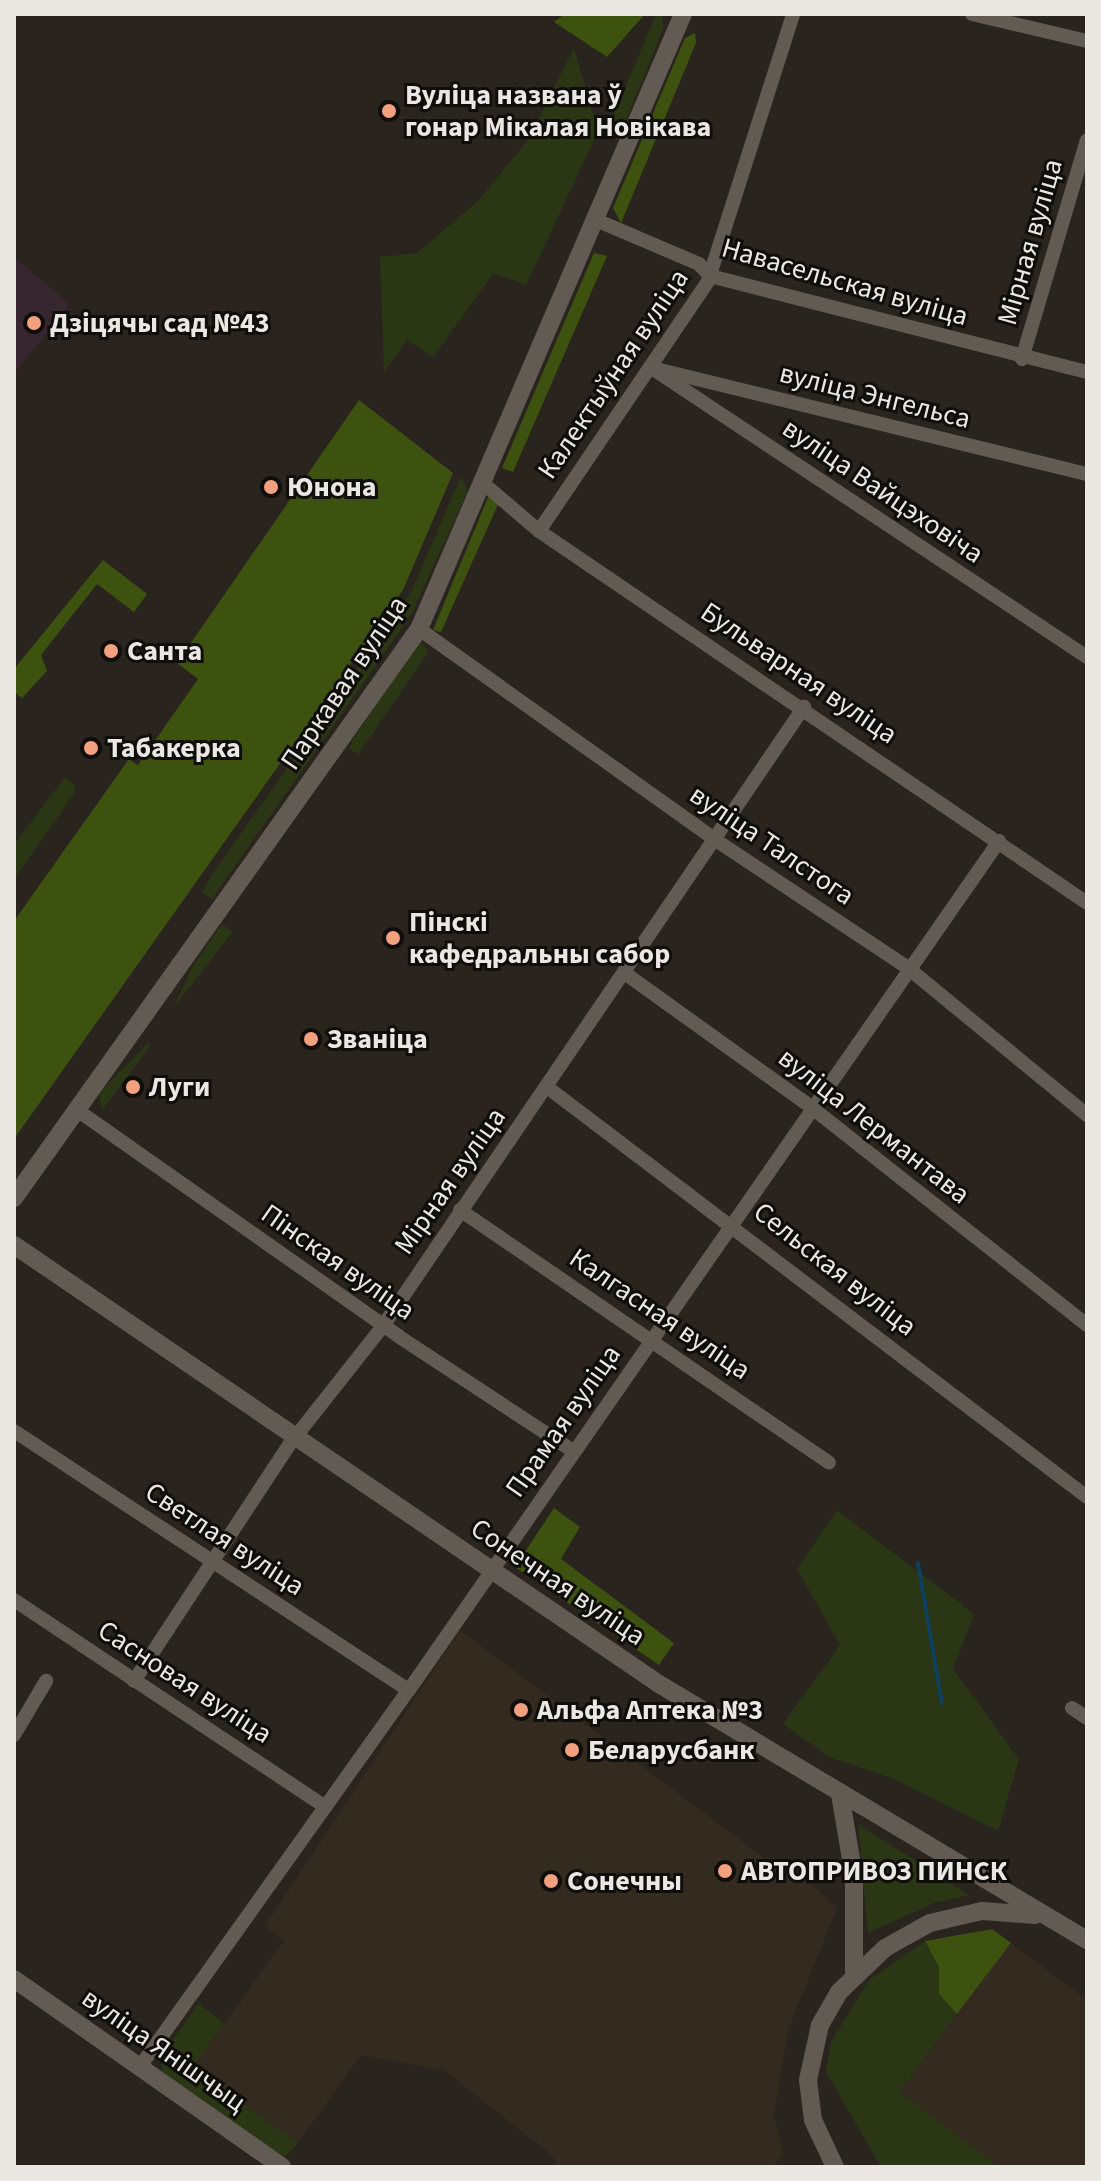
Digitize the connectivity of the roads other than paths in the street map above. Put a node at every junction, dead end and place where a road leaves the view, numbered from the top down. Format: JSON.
{"nodes":[{"id":1,"x":683,"y":14,"type":"edge"},
{"id":2,"x":793,"y":14,"type":"edge"},
{"id":3,"x":972,"y":14,"type":"edge"},
{"id":4,"x":1087,"y":41,"type":"edge"},
{"id":5,"x":1087,"y":140,"type":"edge"},
{"id":6,"x":596,"y":220,"type":"junction"},
{"id":7,"x":710,"y":276,"type":"junction"},
{"id":8,"x":1022,"y":359,"type":"junction"},
{"id":9,"x":650,"y":367,"type":"junction"},
{"id":10,"x":1087,"y":372,"type":"edge"},
{"id":11,"x":1087,"y":474,"type":"edge"},
{"id":12,"x":484,"y":484,"type":"junction"},
{"id":13,"x":539,"y":531,"type":"junction"},
{"id":14,"x":419,"y":629,"type":"junction"},
{"id":15,"x":1087,"y":657,"type":"edge"},
{"id":16,"x":804,"y":707,"type":"junction"},
{"id":17,"x":714,"y":839,"type":"junction"},
{"id":18,"x":999,"y":841,"type":"junction"},
{"id":19,"x":1087,"y":903,"type":"edge"},
{"id":20,"x":908,"y":968,"type":"junction"},
{"id":21,"x":626,"y":974,"type":"junction"},
{"id":22,"x":547,"y":1087,"type":"junction"},
{"id":23,"x":811,"y":1107,"type":"junction"},
{"id":24,"x":77,"y":1110,"type":"junction"},
{"id":25,"x":1087,"y":1115,"type":"edge"},
{"id":26,"x":14,"y":1198,"type":"edge"},
{"id":27,"x":460,"y":1210,"type":"junction"},
{"id":28,"x":732,"y":1222,"type":"junction"},
{"id":29,"x":14,"y":1245,"type":"edge"},
{"id":30,"x":1087,"y":1325,"type":"edge"},
{"id":31,"x":383,"y":1326,"type":"junction"},
{"id":32,"x":651,"y":1338,"type":"junction"},
{"id":33,"x":14,"y":1431,"type":"edge"},
{"id":34,"x":296,"y":1438,"type":"junction"},
{"id":35,"x":573,"y":1451,"type":"junction"},
{"id":36,"x":829,"y":1463,"type":"dead end"},
{"id":37,"x":1087,"y":1497,"type":"edge"},
{"id":38,"x":211,"y":1562,"type":"junction"},
{"id":39,"x":491,"y":1571,"type":"junction"},
{"id":40,"x":14,"y":1600,"type":"edge"},
{"id":41,"x":46,"y":1681,"type":"dead end"},
{"id":42,"x":134,"y":1681,"type":"junction"},
{"id":43,"x":409,"y":1690,"type":"junction"},
{"id":44,"x":1072,"y":1708,"type":"dead end"},
{"id":45,"x":1087,"y":1718,"type":"edge"},
{"id":46,"x":14,"y":1735,"type":"edge"},
{"id":47,"x":840,"y":1794,"type":"junction"},
{"id":48,"x":326,"y":1807,"type":"junction"},
{"id":49,"x":1038,"y":1915,"type":"junction"},
{"id":50,"x":1087,"y":1940,"type":"edge"},
{"id":51,"x":854,"y":1974,"type":"junction"},
{"id":52,"x":14,"y":1979,"type":"edge"},
{"id":53,"x":139,"y":2068,"type":"junction"},
{"id":54,"x":282,"y":2167,"type":"edge"},
{"id":55,"x":835,"y":2167,"type":"edge"}],
"edges":[{"from":1,"to":6,"type":"street","name":"Паркавая вуліца"},
{"from":2,"to":7,"type":"street","name":"Калектыўная вуліца"},
{"from":3,"to":4,"type":"street"},
{"from":5,"to":8,"type":"street","name":"Мірная вуліца"},
{"from":6,"to":7,"type":"street","name":"Навасельская вуліца"},
{"from":6,"to":12,"type":"street","name":"Паркавая вуліца"},
{"from":7,"to":8,"type":"street","name":"Навасельская вуліца"},
{"from":7,"to":9,"type":"street","name":"Калектыўная вуліца"},
{"from":8,"to":10,"type":"street","name":"Навасельская вуліца"},
{"from":9,"to":11,"type":"street","name":"вуліца Энгельса"},
{"from":9,"to":13,"type":"street","name":"Калектыўная вуліца"},
{"from":9,"to":15,"type":"street","name":"вуліца Вайцэховіча"},
{"from":12,"to":13,"type":"street","name":"Бульварная вуліца"},
{"from":12,"to":14,"type":"street","name":"Паркавая вуліца"},
{"from":13,"to":16,"type":"street","name":"Бульварная вуліца"},
{"from":14,"to":17,"type":"street","name":"вуліца Талстога"},
{"from":14,"to":24,"type":"street","name":"Паркавая вуліца"},
{"from":16,"to":17,"type":"street","name":"Мірная вуліца"},
{"from":16,"to":18,"type":"street","name":"Бульварная вуліца"},
{"from":17,"to":20,"type":"street","name":"вуліца Талстога"},
{"from":17,"to":21,"type":"street","name":"Мірная вуліца"},
{"from":18,"to":19,"type":"street","name":"Бульварная вуліца"},
{"from":18,"to":20,"type":"street","name":"Прамая вуліца"},
{"from":20,"to":23,"type":"street","name":"Прамая вуліца"},
{"from":20,"to":25,"type":"street","name":"вуліца Талстога"},
{"from":21,"to":22,"type":"street","name":"Мірная вуліца"},
{"from":21,"to":23,"type":"street","name":"вуліца Лермантава"},
{"from":22,"to":27,"type":"street","name":"Мірная вуліца"},
{"from":22,"to":28,"type":"street","name":"Сельская вуліца"},
{"from":23,"to":28,"type":"street","name":"Прамая вуліца"},
{"from":23,"to":30,"type":"street","name":"вуліца Лермантава"},
{"from":24,"to":26,"type":"street","name":"Паркавая вуліца"},
{"from":24,"to":31,"type":"street","name":"Пінская вуліца"},
{"from":27,"to":31,"type":"street","name":"Мірная вуліца"},
{"from":27,"to":32,"type":"street","name":"Калгасная вуліца"},
{"from":28,"to":32,"type":"street","name":"Прамая вуліца"},
{"from":28,"to":37,"type":"street","name":"Сельская вуліца"},
{"from":29,"to":34,"type":"street","name":"Сонечная вуліца"},
{"from":31,"to":34,"type":"street","name":"Мірная вуліца"},
{"from":31,"to":35,"type":"street","name":"Пінская вуліца"},
{"from":32,"to":35,"type":"street","name":"Прамая вуліца"},
{"from":32,"to":36,"type":"street","name":"Калгасная вуліца"},
{"from":33,"to":38,"type":"street","name":"Светлая вуліца"},
{"from":34,"to":38,"type":"street","name":"Мірная вуліца"},
{"from":34,"to":39,"type":"street","name":"Сонечная вуліца"},
{"from":35,"to":39,"type":"street","name":"Прамая вуліца"},
{"from":38,"to":42,"type":"street","name":"Мірная вуліца"},
{"from":38,"to":43,"type":"street","name":"Светлая вуліца"},
{"from":39,"to":43,"type":"street","name":"Прамая вуліца"},
{"from":39,"to":47,"type":"street","name":"Сонечная вуліца"},
{"from":40,"to":42,"type":"street","name":"Сасновая вуліца"},
{"from":41,"to":46,"type":"street"},
{"from":42,"to":48,"type":"street","name":"Сасновая вуліца"},
{"from":43,"to":48,"type":"street","name":"Прамая вуліца"},
{"from":44,"to":45,"type":"street"},
{"from":47,"to":49,"type":"street","name":"Сонечная вуліца"},
{"from":47,"to":51,"type":"street"},
{"from":48,"to":53,"type":"street","name":"Прамая вуліца"},
{"from":49,"to":50,"type":"street","name":"Сонечная вуліца"},
{"from":49,"to":51,"type":"street"},
{"from":51,"to":55,"type":"street"},
{"from":52,"to":53,"type":"street","name":"вуліца Янішчыц"},
{"from":53,"to":54,"type":"street","name":"вуліца Янішчыц"}]}
